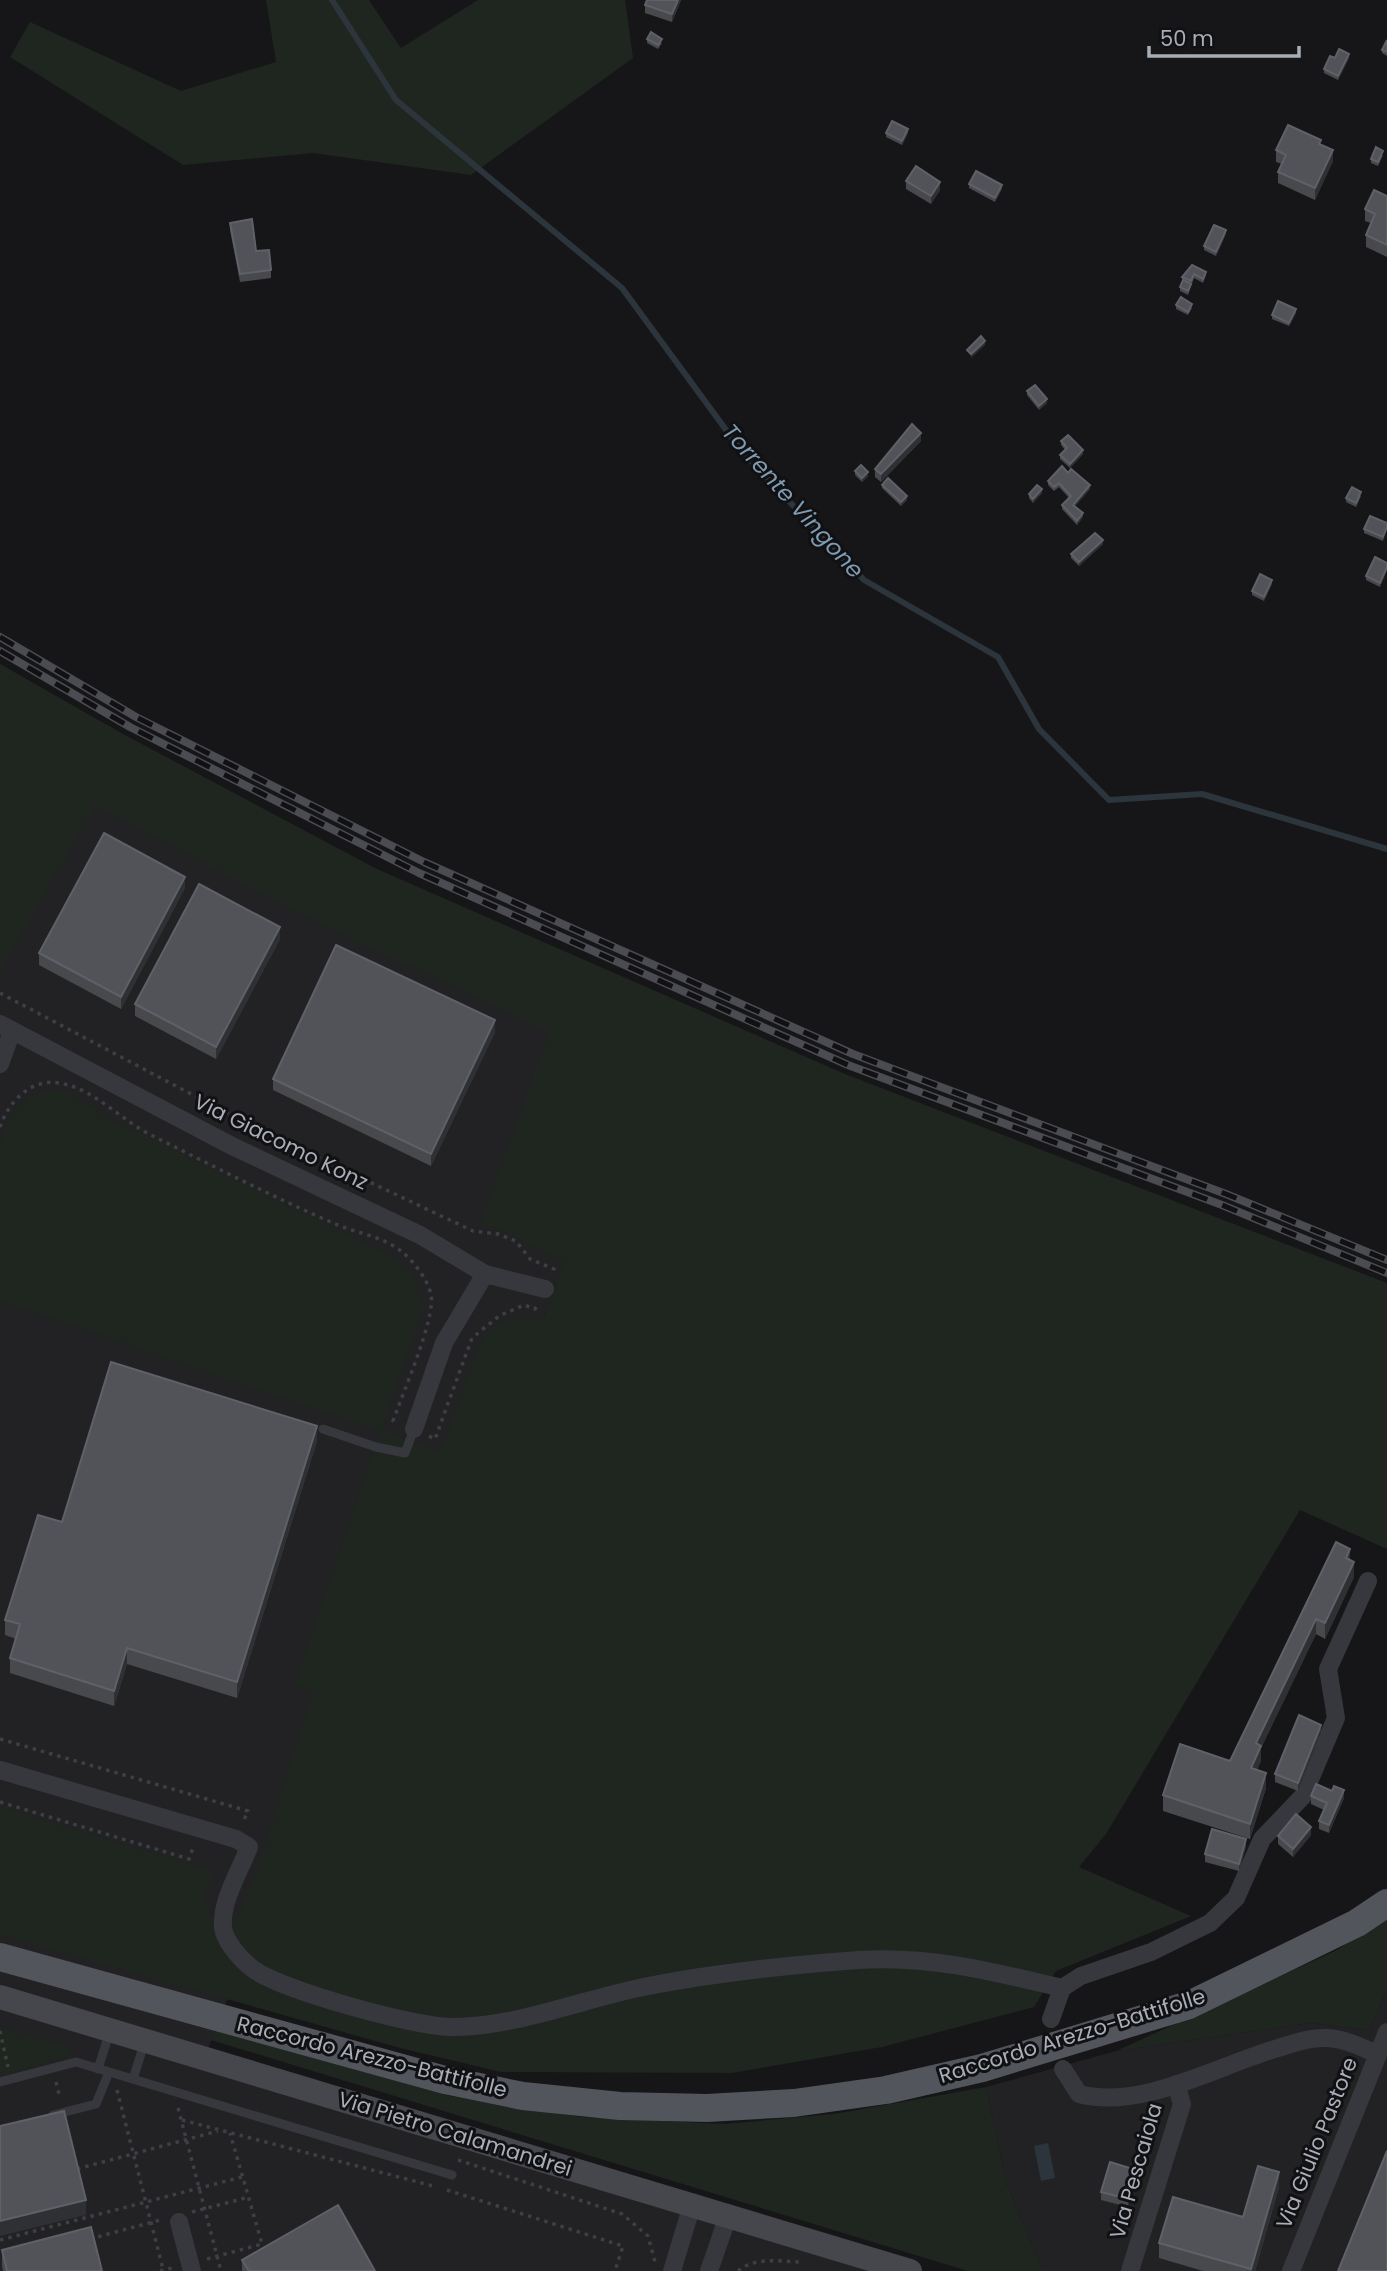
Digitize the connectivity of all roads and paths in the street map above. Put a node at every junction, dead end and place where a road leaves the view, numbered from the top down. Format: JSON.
{"nodes":[{"id":1,"x":0,"y":993,"type":"edge"},
{"id":2,"x":6,"y":1028,"type":"edge"},
{"id":3,"x":0,"y":1064,"type":"edge"},
{"id":4,"x":0,"y":1127,"type":"edge"},
{"id":5,"x":485,"y":1274,"type":"junction"},
{"id":6,"x":545,"y":1289,"type":"junction"},
{"id":7,"x":323,"y":1429,"type":"dead end"},
{"id":8,"x":414,"y":1429,"type":"junction"},
{"id":9,"x":1368,"y":1581,"type":"dead end"},
{"id":10,"x":0,"y":1739,"type":"edge"},
{"id":11,"x":0,"y":1770,"type":"edge"},
{"id":12,"x":103,"y":1770,"type":"dead end"},
{"id":13,"x":1387,"y":1903,"type":"edge"},
{"id":14,"x":0,"y":1957,"type":"edge"},
{"id":15,"x":1062,"y":1988,"type":"junction"},
{"id":16,"x":0,"y":1997,"type":"edge"},
{"id":17,"x":1051,"y":2019,"type":"dead end"},
{"id":18,"x":110,"y":2029,"type":"junction"},
{"id":19,"x":0,"y":2031,"type":"edge"},
{"id":20,"x":1387,"y":2032,"type":"edge"},
{"id":21,"x":145,"y":2040,"type":"junction"},
{"id":22,"x":1377,"y":2054,"type":"junction"},
{"id":23,"x":52,"y":2069,"type":"junction"},
{"id":24,"x":98,"y":2069,"type":"junction"},
{"id":25,"x":1063,"y":2069,"type":"dead end"},
{"id":26,"x":108,"y":2072,"type":"junction"},
{"id":27,"x":11,"y":2079,"type":"junction"},
{"id":28,"x":133,"y":2079,"type":"junction"},
{"id":29,"x":0,"y":2082,"type":"edge"},
{"id":30,"x":1175,"y":2084,"type":"junction"},
{"id":31,"x":117,"y":2088,"type":"dead end"},
{"id":32,"x":178,"y":2107,"type":"dead end"},
{"id":33,"x":64,"y":2112,"type":"junction"},
{"id":34,"x":38,"y":2118,"type":"edge"},
{"id":35,"x":183,"y":2120,"type":"junction"},
{"id":36,"x":220,"y":2130,"type":"junction"},
{"id":37,"x":230,"y":2133,"type":"junction"},
{"id":38,"x":188,"y":2140,"type":"junction"},
{"id":39,"x":133,"y":2154,"type":"junction"},
{"id":40,"x":75,"y":2170,"type":"edge"},
{"id":41,"x":452,"y":2175,"type":"dead end"},
{"id":42,"x":242,"y":2177,"type":"junction"},
{"id":43,"x":433,"y":2186,"type":"dead end"},
{"id":44,"x":199,"y":2190,"type":"junction"},
{"id":45,"x":446,"y":2190,"type":"dead end"},
{"id":46,"x":146,"y":2204,"type":"junction"},
{"id":47,"x":692,"y":2205,"type":"junction"},
{"id":48,"x":728,"y":2216,"type":"junction"},
{"id":49,"x":179,"y":2222,"type":"dead end"},
{"id":50,"x":0,"y":2239,"type":"edge"},
{"id":51,"x":90,"y":2239,"type":"edge"},
{"id":52,"x":78,"y":2243,"type":"edge"},
{"id":53,"x":218,"y":2257,"type":"junction"},
{"id":54,"x":808,"y":2265,"type":"dead end"},
{"id":55,"x":191,"y":2267,"type":"edge"},
{"id":56,"x":162,"y":2271,"type":"edge"},
{"id":57,"x":221,"y":2271,"type":"edge"},
{"id":58,"x":615,"y":2271,"type":"edge"},
{"id":59,"x":672,"y":2271,"type":"edge"},
{"id":60,"x":709,"y":2271,"type":"edge"},
{"id":61,"x":738,"y":2271,"type":"edge"},
{"id":62,"x":910,"y":2271,"type":"edge"},
{"id":63,"x":1130,"y":2271,"type":"edge"},
{"id":64,"x":1291,"y":2271,"type":"edge"}],
"edges":[{"from":1,"to":6,"type":"path"},
{"from":2,"to":3,"type":"street"},
{"from":2,"to":5,"type":"street","name":"Via Giacomo Konz"},
{"from":4,"to":8,"type":"path"},
{"from":5,"to":6,"type":"street","name":"Via Giacomo Konz"},
{"from":5,"to":8,"type":"street"},
{"from":6,"to":8,"type":"path"},
{"from":7,"to":8,"type":"lane"},
{"from":9,"to":15,"type":"street"},
{"from":10,"to":12,"type":"path"},
{"from":11,"to":15,"type":"street"},
{"from":13,"to":14,"type":"main road","name":"Raccordo Arezzo-Battifolle"},
{"from":15,"to":17,"type":"street"},
{"from":16,"to":18,"type":"main road","name":"Via Pietro Calamandrei"},
{"from":18,"to":21,"type":"main road","name":"Via Pietro Calamandrei"},
{"from":18,"to":24,"type":"lane"},
{"from":19,"to":27,"type":"path"},
{"from":20,"to":22,"type":"street","name":"Via Giulio Pastore"},
{"from":21,"to":28,"type":"lane"},
{"from":21,"to":47,"type":"main road","name":"Via Pietro Calamandrei"},
{"from":22,"to":30,"type":"street"},
{"from":22,"to":64,"type":"street","name":"Via Giulio Pastore"},
{"from":23,"to":24,"type":"lane"},
{"from":23,"to":27,"type":"lane"},
{"from":23,"to":33,"type":"path"},
{"from":24,"to":26,"type":"lane"},
{"from":25,"to":30,"type":"street"},
{"from":26,"to":28,"type":"lane"},
{"from":26,"to":33,"type":"lane"},
{"from":27,"to":29,"type":"lane"},
{"from":28,"to":41,"type":"lane"},
{"from":30,"to":63,"type":"street","name":"Via Pescaiola"},
{"from":31,"to":39,"type":"path"},
{"from":32,"to":35,"type":"path"},
{"from":33,"to":34,"type":"lane"},
{"from":35,"to":36,"type":"path"},
{"from":35,"to":38,"type":"path"},
{"from":36,"to":37,"type":"path"},
{"from":36,"to":38,"type":"path"},
{"from":37,"to":42,"type":"path"},
{"from":37,"to":43,"type":"path"},
{"from":38,"to":39,"type":"path"},
{"from":38,"to":44,"type":"path"},
{"from":39,"to":40,"type":"path"},
{"from":39,"to":46,"type":"path"},
{"from":42,"to":44,"type":"path"},
{"from":42,"to":53,"type":"path"},
{"from":44,"to":46,"type":"path"},
{"from":44,"to":53,"type":"path"},
{"from":45,"to":58,"type":"path"},
{"from":46,"to":50,"type":"path"},
{"from":46,"to":56,"type":"path"},
{"from":47,"to":48,"type":"main road","name":"Via Pietro Calamandrei"},
{"from":47,"to":59,"type":"street"},
{"from":48,"to":60,"type":"street"},
{"from":48,"to":62,"type":"main road","name":"Via Pietro Calamandrei"},
{"from":49,"to":55,"type":"street"},
{"from":51,"to":52,"type":"path"},
{"from":53,"to":55,"type":"path"},
{"from":53,"to":57,"type":"path"},
{"from":54,"to":61,"type":"path"},
{"from":55,"to":56,"type":"path"}]}
